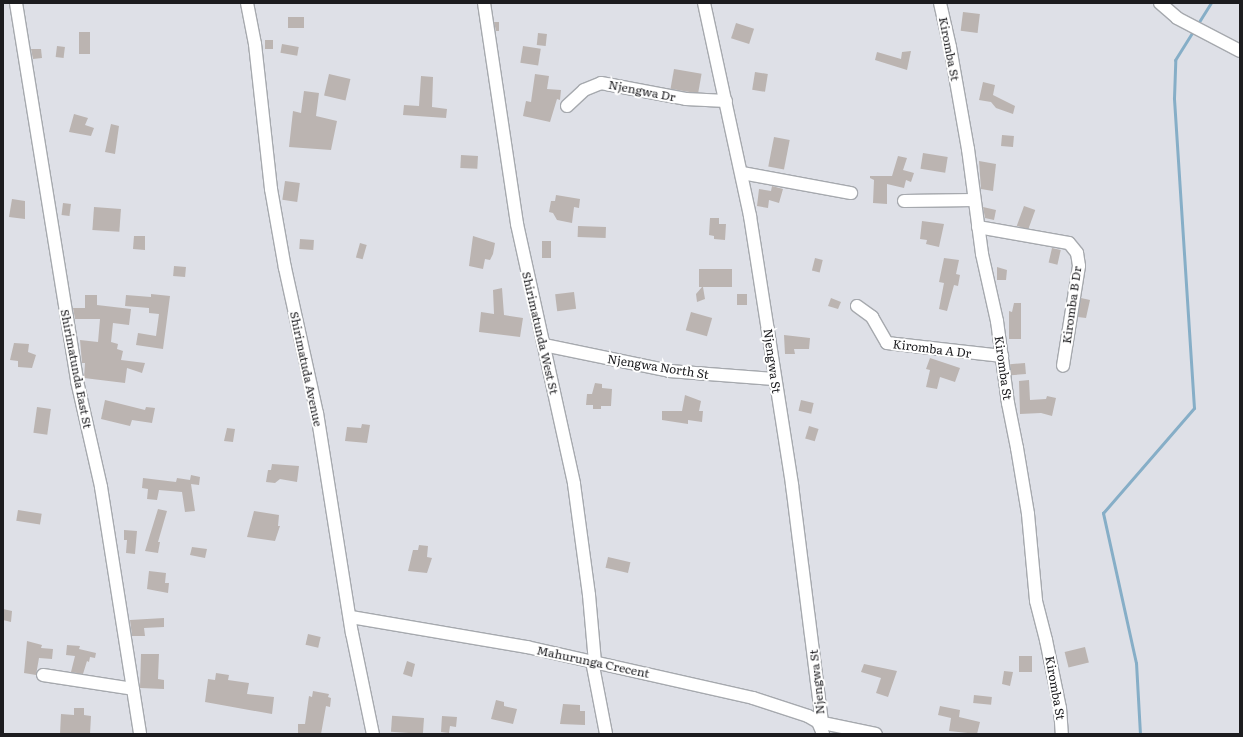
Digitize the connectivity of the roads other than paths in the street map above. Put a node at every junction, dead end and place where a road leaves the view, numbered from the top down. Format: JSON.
{"nodes":[{"id":1,"x":16,"y":3,"type":"edge"},
{"id":2,"x":247,"y":3,"type":"edge"},
{"id":3,"x":484,"y":3,"type":"edge"},
{"id":4,"x":704,"y":3,"type":"edge"},
{"id":5,"x":940,"y":3,"type":"edge"},
{"id":6,"x":1161,"y":3,"type":"edge"},
{"id":7,"x":1240,"y":51,"type":"edge"},
{"id":8,"x":726,"y":101,"type":"junction"},
{"id":9,"x":567,"y":106,"type":"dead end"},
{"id":10,"x":742,"y":173,"type":"junction"},
{"id":11,"x":851,"y":193,"type":"dead end"},
{"id":12,"x":974,"y":200,"type":"junction"},
{"id":13,"x":904,"y":201,"type":"dead end"},
{"id":14,"x":978,"y":227,"type":"junction"},
{"id":15,"x":857,"y":306,"type":"dead end"},
{"id":16,"x":544,"y":346,"type":"junction"},
{"id":17,"x":1002,"y":356,"type":"junction"},
{"id":18,"x":1063,"y":366,"type":"dead end"},
{"id":19,"x":774,"y":379,"type":"junction"},
{"id":20,"x":351,"y":617,"type":"junction"},
{"id":21,"x":594,"y":662,"type":"junction"},
{"id":22,"x":43,"y":675,"type":"dead end"},
{"id":23,"x":133,"y":689,"type":"junction"},
{"id":24,"x":821,"y":726,"type":"edge"},
{"id":25,"x":140,"y":734,"type":"edge"},
{"id":26,"x":373,"y":734,"type":"edge"},
{"id":27,"x":606,"y":734,"type":"edge"},
{"id":28,"x":876,"y":734,"type":"edge"},
{"id":29,"x":1062,"y":734,"type":"edge"}],
"edges":[{"from":1,"to":23,"type":"street","name":"Shirimatunda East St"},
{"from":2,"to":20,"type":"street","name":"Shirimatuda Avenue"},
{"from":3,"to":16,"type":"street","name":"Shirimatunda West St"},
{"from":4,"to":8,"type":"street","name":"Njengwa St"},
{"from":5,"to":12,"type":"street","name":"Kiromba St"},
{"from":6,"to":7,"type":"street"},
{"from":8,"to":9,"type":"street","name":"Njengwa Dr"},
{"from":8,"to":10,"type":"street","name":"Njengwa St"},
{"from":10,"to":11,"type":"street"},
{"from":10,"to":19,"type":"street","name":"Njengwa St"},
{"from":12,"to":13,"type":"street"},
{"from":12,"to":14,"type":"street","name":"Kiromba St"},
{"from":14,"to":17,"type":"street","name":"Kiromba St"},
{"from":14,"to":18,"type":"street","name":"Kiromba B Dr"},
{"from":15,"to":17,"type":"street","name":"Kiromba A Dr"},
{"from":16,"to":19,"type":"street","name":"Njengwa North St"},
{"from":16,"to":21,"type":"street","name":"Shirimatunda West St"},
{"from":17,"to":29,"type":"street","name":"Kiromba St"},
{"from":19,"to":24,"type":"street","name":"Njengwa St"},
{"from":20,"to":21,"type":"street","name":"Mahurunga Crecent"},
{"from":20,"to":26,"type":"street","name":"Shirimatuda Avenue"},
{"from":21,"to":24,"type":"street","name":"Mahurunga Crecent"},
{"from":21,"to":27,"type":"street","name":"Shirimatunda West St"},
{"from":22,"to":23,"type":"street"},
{"from":23,"to":25,"type":"street","name":"Shirimatunda East St"},
{"from":24,"to":28,"type":"street","name":"Mahurunga Crecent"}]}
